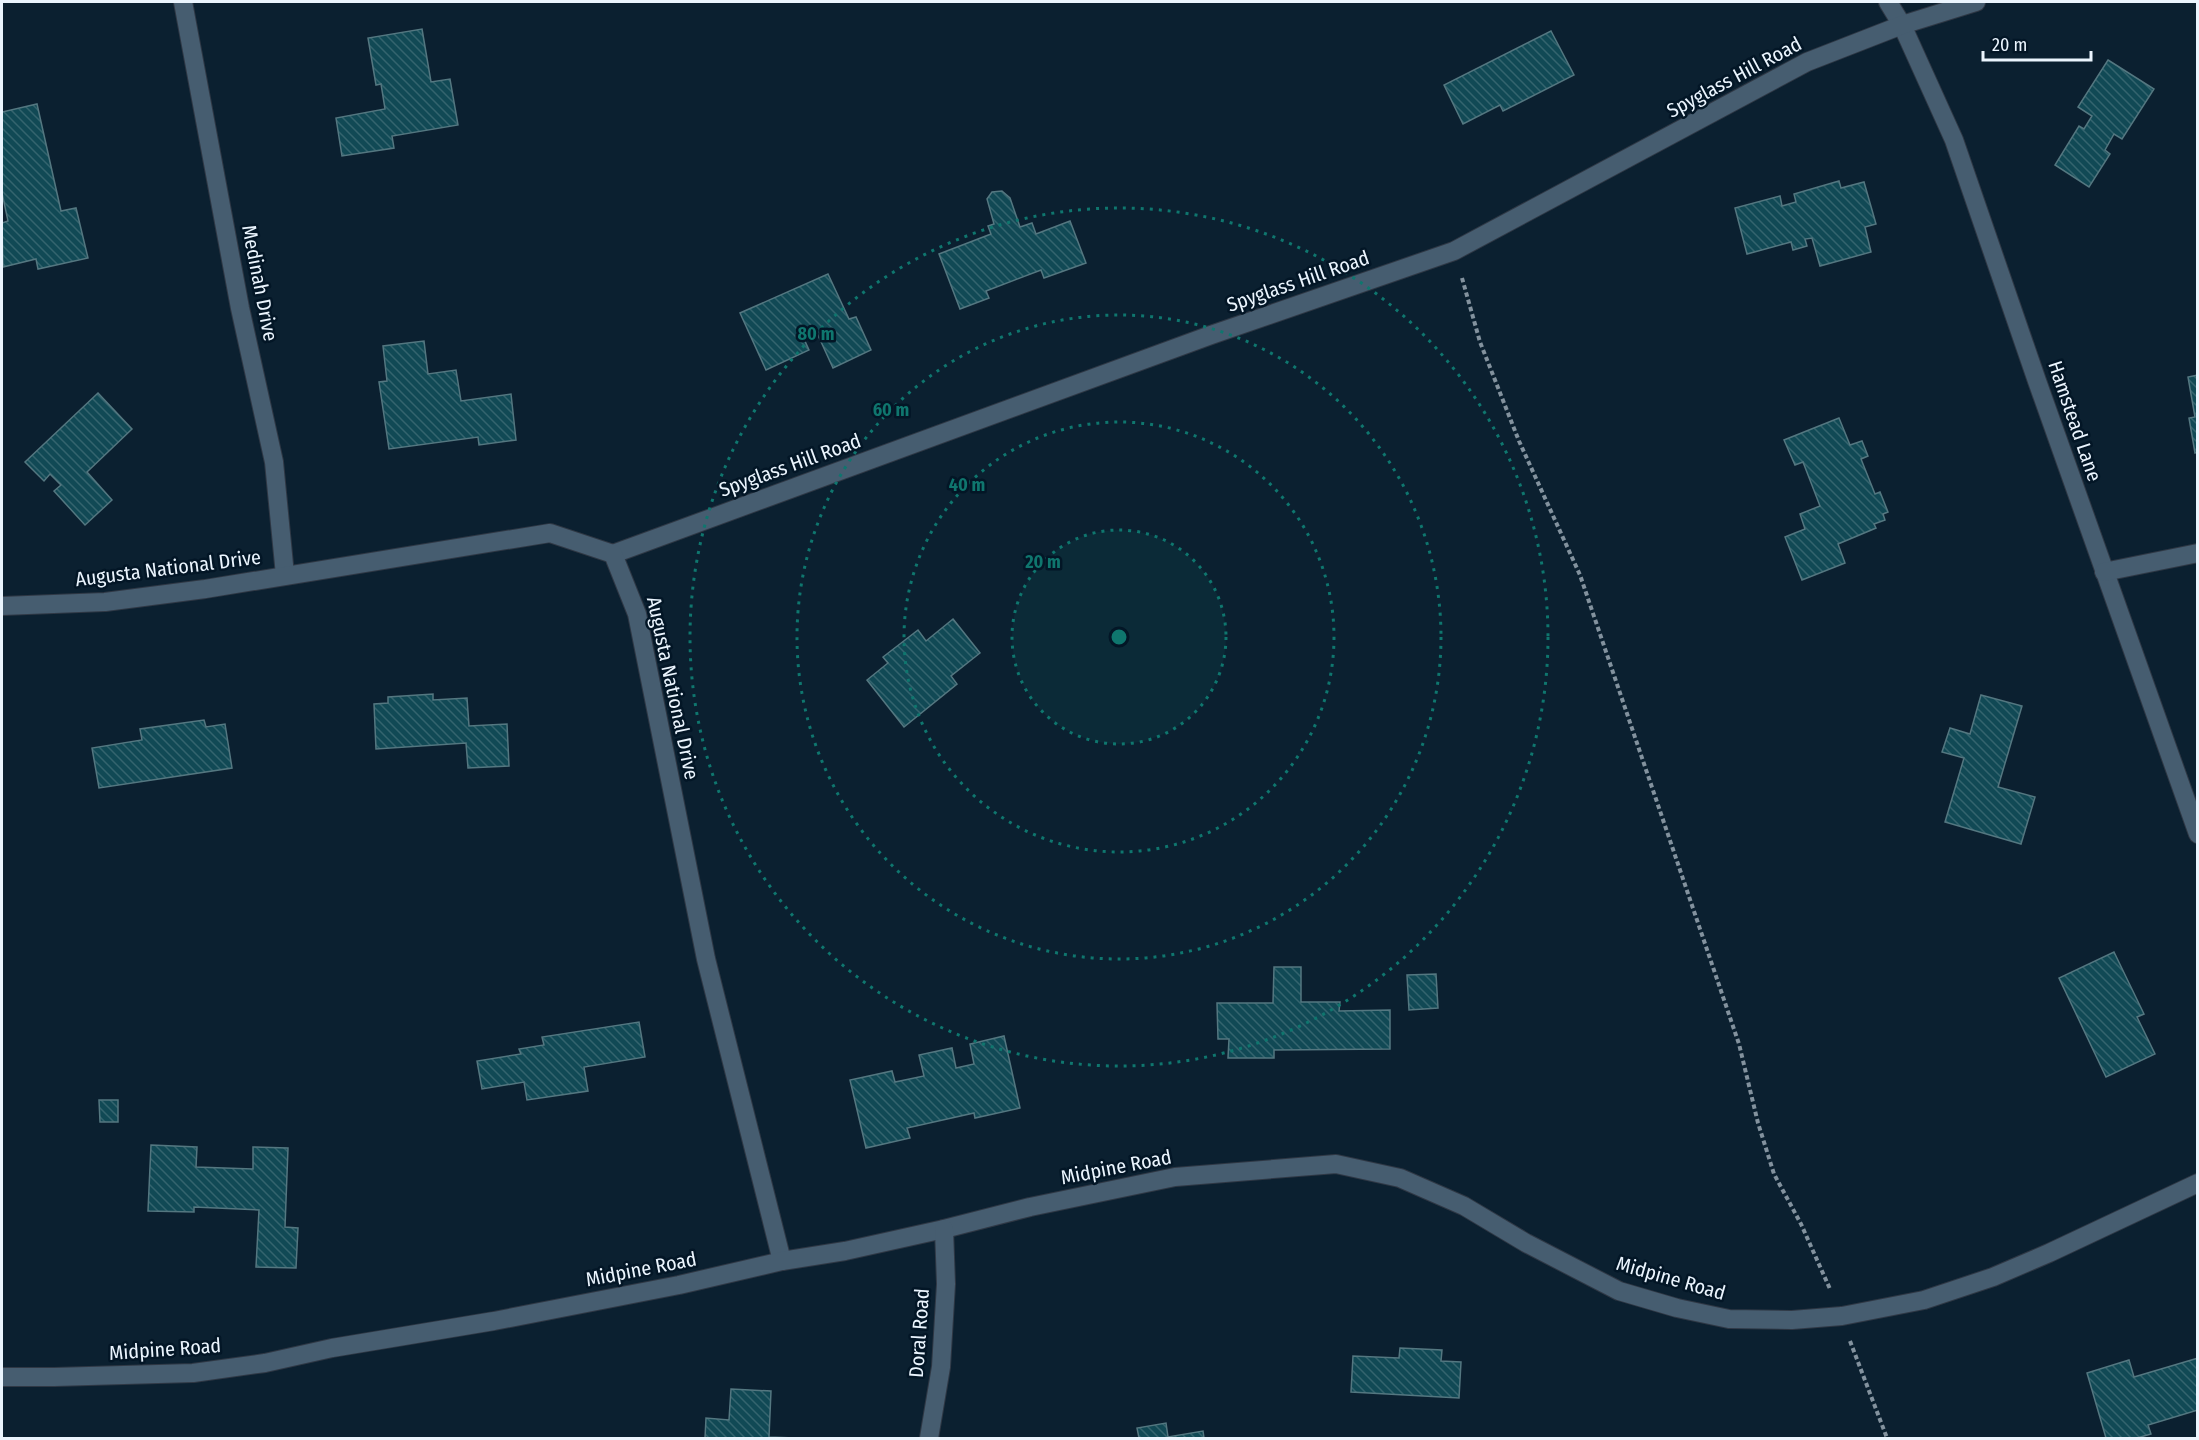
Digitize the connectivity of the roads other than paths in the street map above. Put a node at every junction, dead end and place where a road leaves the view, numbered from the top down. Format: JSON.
{"nodes":[{"id":1,"x":183,"y":2,"type":"edge"},
{"id":2,"x":1888,"y":2,"type":"edge"},
{"id":3,"x":1976,"y":2,"type":"edge"},
{"id":4,"x":1902,"y":25,"type":"junction"},
{"id":5,"x":2198,"y":553,"type":"edge"},
{"id":6,"x":613,"y":554,"type":"junction"},
{"id":7,"x":2104,"y":572,"type":"junction"},
{"id":8,"x":285,"y":575,"type":"junction"},
{"id":9,"x":2,"y":606,"type":"edge"},
{"id":10,"x":2198,"y":834,"type":"edge"},
{"id":11,"x":2198,"y":1183,"type":"edge"},
{"id":12,"x":944,"y":1230,"type":"junction"},
{"id":13,"x":782,"y":1261,"type":"junction"},
{"id":14,"x":2,"y":1377,"type":"edge"},
{"id":15,"x":929,"y":1438,"type":"edge"}],
"edges":[{"from":1,"to":8,"type":"street","name":"Medinah Drive"},
{"from":2,"to":4,"type":"street","name":"Hamstead Lane"},
{"from":3,"to":4,"type":"street","name":"Spyglass Hill Road"},
{"from":4,"to":6,"type":"street","name":"Spyglass Hill Road"},
{"from":4,"to":7,"type":"street","name":"Hamstead Lane"},
{"from":5,"to":7,"type":"street"},
{"from":6,"to":8,"type":"street","name":"Augusta National Drive"},
{"from":6,"to":13,"type":"street","name":"Augusta National Drive"},
{"from":7,"to":10,"type":"street","name":"Hamstead Lane"},
{"from":8,"to":9,"type":"street","name":"Augusta National Drive"},
{"from":11,"to":12,"type":"street","name":"Midpine Road"},
{"from":12,"to":13,"type":"street","name":"Midpine Road"},
{"from":12,"to":15,"type":"street","name":"Doral Road"},
{"from":13,"to":14,"type":"street","name":"Midpine Road"}]}
